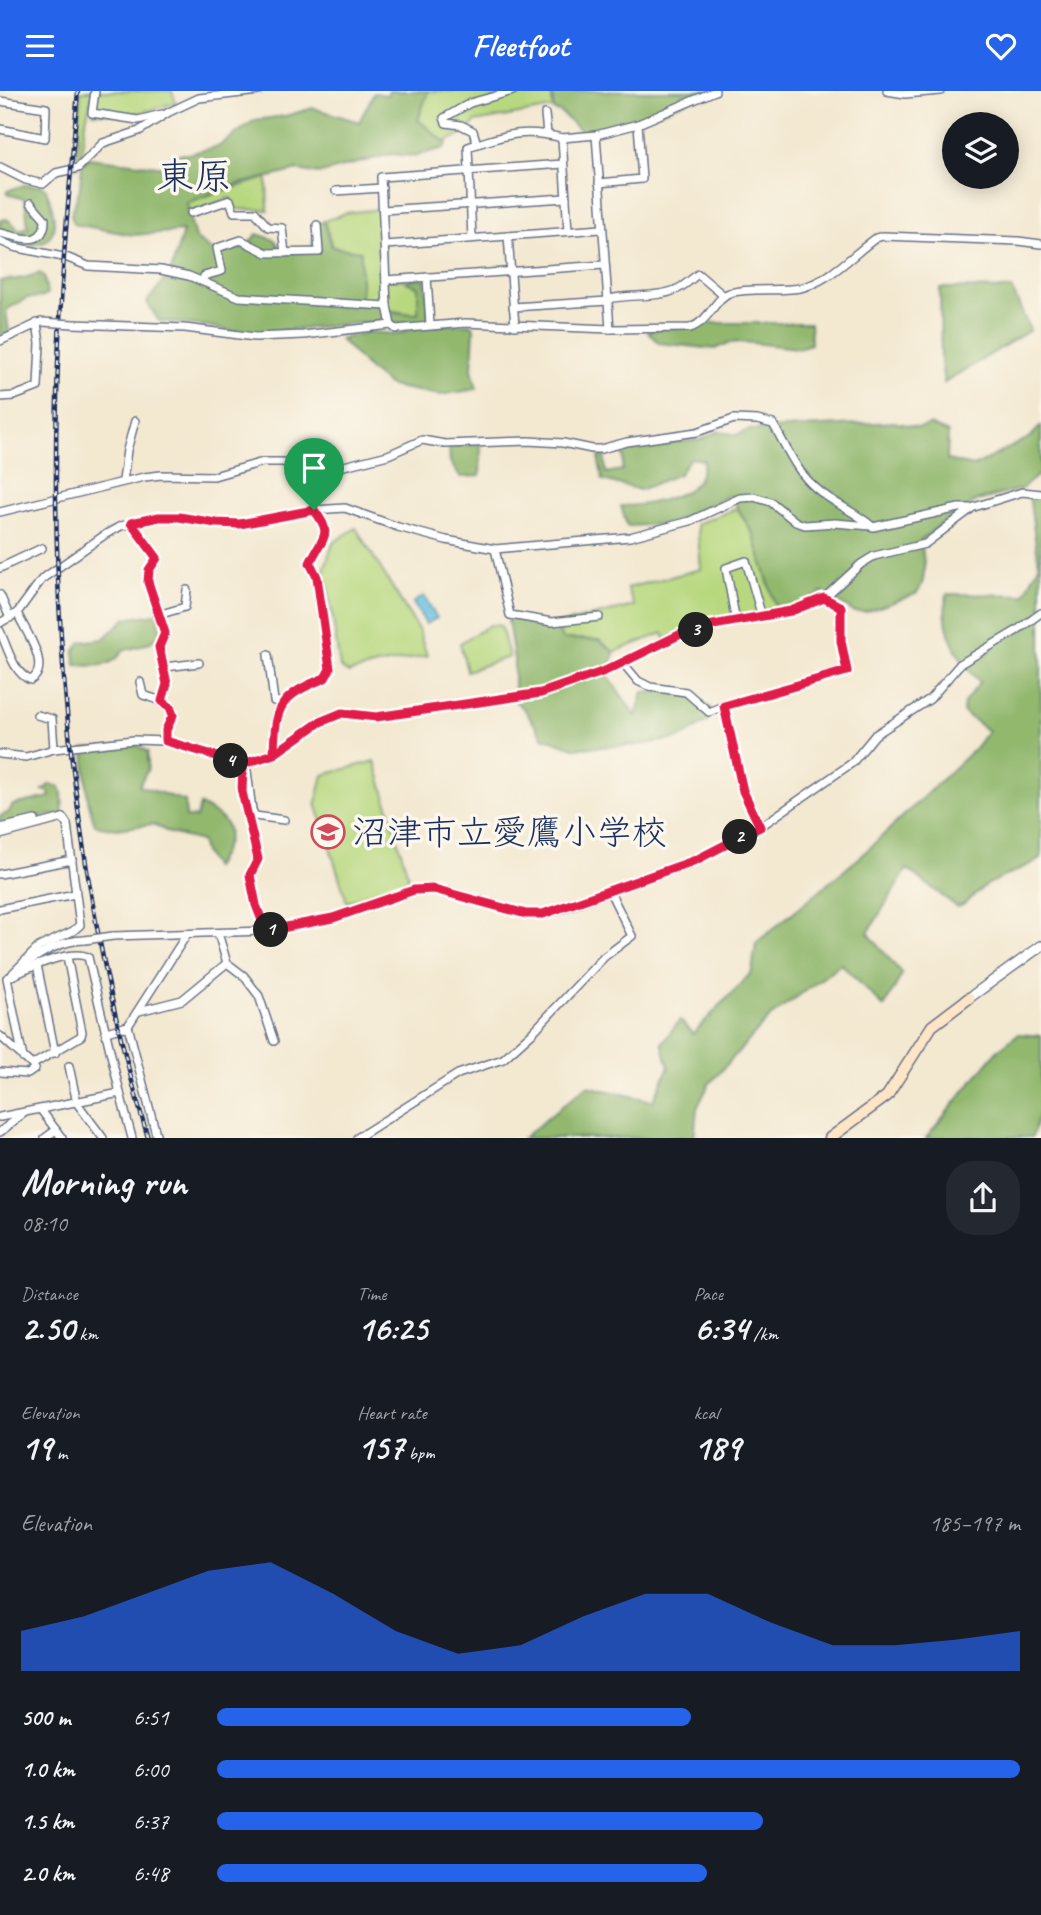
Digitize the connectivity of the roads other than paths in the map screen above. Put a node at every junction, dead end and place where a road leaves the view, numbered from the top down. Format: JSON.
{"nodes":[{"id":1,"x":95,"y":91,"type":"edge"},
{"id":2,"x":260,"y":91,"type":"edge"},
{"id":3,"x":513,"y":91,"type":"edge"},
{"id":4,"x":715,"y":91,"type":"edge"},
{"id":5,"x":887,"y":91,"type":"edge"},
{"id":6,"x":941,"y":91,"type":"edge"},
{"id":7,"x":0,"y":101,"type":"edge"},
{"id":8,"x":169,"y":112,"type":"junction"},
{"id":9,"x":545,"y":114,"type":"dead end"},
{"id":10,"x":638,"y":124,"type":"junction"},
{"id":11,"x":0,"y":129,"type":"edge"},
{"id":12,"x":547,"y":134,"type":"junction"},
{"id":13,"x":596,"y":135,"type":"junction"},
{"id":14,"x":562,"y":138,"type":"junction"},
{"id":15,"x":477,"y":144,"type":"junction"},
{"id":16,"x":563,"y":164,"type":"junction"},
{"id":17,"x":0,"y":167,"type":"edge"},
{"id":18,"x":468,"y":170,"type":"junction"},
{"id":19,"x":598,"y":183,"type":"junction"},
{"id":20,"x":382,"y":188,"type":"junction"},
{"id":21,"x":336,"y":191,"type":"dead end"},
{"id":22,"x":565,"y":198,"type":"junction"},
{"id":23,"x":31,"y":203,"type":"dead end"},
{"id":24,"x":470,"y":204,"type":"junction"},
{"id":25,"x":383,"y":211,"type":"junction"},
{"id":26,"x":191,"y":213,"type":"dead end"},
{"id":27,"x":317,"y":225,"type":"dead end"},
{"id":28,"x":601,"y":229,"type":"junction"},
{"id":29,"x":568,"y":231,"type":"junction"},
{"id":30,"x":0,"y":233,"type":"edge"},
{"id":31,"x":508,"y":236,"type":"junction"},
{"id":32,"x":472,"y":238,"type":"junction"},
{"id":33,"x":0,"y":241,"type":"edge"},
{"id":34,"x":1041,"y":244,"type":"edge"},
{"id":35,"x":385,"y":245,"type":"junction"},
{"id":36,"x":285,"y":253,"type":"junction"},
{"id":37,"x":604,"y":265,"type":"junction"},
{"id":38,"x":509,"y":272,"type":"junction"},
{"id":39,"x":427,"y":277,"type":"junction"},
{"id":40,"x":202,"y":280,"type":"junction"},
{"id":41,"x":386,"y":280,"type":"junction"},
{"id":42,"x":724,"y":296,"type":"junction"},
{"id":43,"x":608,"y":300,"type":"junction"},
{"id":44,"x":387,"y":306,"type":"junction"},
{"id":45,"x":513,"y":307,"type":"junction"},
{"id":46,"x":40,"y":323,"type":"junction"},
{"id":47,"x":391,"y":325,"type":"junction"},
{"id":48,"x":430,"y":325,"type":"junction"},
{"id":49,"x":515,"y":326,"type":"junction"},
{"id":50,"x":610,"y":329,"type":"junction"},
{"id":51,"x":0,"y":341,"type":"edge"},
{"id":52,"x":0,"y":397,"type":"edge"},
{"id":53,"x":135,"y":421,"type":"dead end"},
{"id":54,"x":122,"y":481,"type":"junction"},
{"id":55,"x":1041,"y":494,"type":"edge"},
{"id":56,"x":971,"y":509,"type":"junction"},
{"id":57,"x":314,"y":510,"type":"junction"},
{"id":58,"x":0,"y":512,"type":"edge"},
{"id":59,"x":131,"y":523,"type":"junction"},
{"id":60,"x":873,"y":527,"type":"junction"},
{"id":61,"x":43,"y":548,"type":"dead end"},
{"id":62,"x":495,"y":549,"type":"junction"},
{"id":63,"x":0,"y":568,"type":"edge"},
{"id":64,"x":187,"y":590,"type":"dead end"},
{"id":65,"x":0,"y":595,"type":"edge"},
{"id":66,"x":824,"y":598,"type":"junction"},
{"id":67,"x":1041,"y":613,"type":"edge"},
{"id":68,"x":14,"y":615,"type":"junction"},
{"id":69,"x":158,"y":615,"type":"junction"},
{"id":70,"x":599,"y":617,"type":"dead end"},
{"id":71,"x":762,"y":617,"type":"junction"},
{"id":72,"x":736,"y":622,"type":"junction"},
{"id":73,"x":0,"y":623,"type":"edge"},
{"id":74,"x":0,"y":631,"type":"edge"},
{"id":75,"x":268,"y":655,"type":"dead end"},
{"id":76,"x":199,"y":663,"type":"dead end"},
{"id":77,"x":623,"y":663,"type":"junction"},
{"id":78,"x":165,"y":667,"type":"junction"},
{"id":79,"x":140,"y":682,"type":"dead end"},
{"id":80,"x":162,"y":701,"type":"junction"},
{"id":81,"x":282,"y":703,"type":"junction"},
{"id":82,"x":724,"y":706,"type":"junction"},
{"id":83,"x":37,"y":715,"type":"dead end"},
{"id":84,"x":166,"y":741,"type":"junction"},
{"id":85,"x":54,"y":749,"type":"junction"},
{"id":86,"x":0,"y":754,"type":"edge"},
{"id":87,"x":274,"y":754,"type":"junction"},
{"id":88,"x":243,"y":767,"type":"junction"},
{"id":89,"x":63,"y":818,"type":"junction"},
{"id":90,"x":284,"y":820,"type":"dead end"},
{"id":91,"x":760,"y":827,"type":"junction"},
{"id":92,"x":0,"y":828,"type":"edge"},
{"id":93,"x":0,"y":835,"type":"edge"},
{"id":94,"x":72,"y":860,"type":"junction"},
{"id":95,"x":0,"y":874,"type":"edge"},
{"id":96,"x":610,"y":892,"type":"junction"},
{"id":97,"x":75,"y":894,"type":"junction"},
{"id":98,"x":0,"y":909,"type":"edge"},
{"id":99,"x":266,"y":931,"type":"junction"},
{"id":100,"x":218,"y":933,"type":"junction"},
{"id":101,"x":187,"y":935,"type":"junction"},
{"id":102,"x":1041,"y":946,"type":"edge"},
{"id":103,"x":66,"y":957,"type":"junction"},
{"id":104,"x":227,"y":963,"type":"junction"},
{"id":105,"x":37,"y":965,"type":"junction"},
{"id":106,"x":10,"y":976,"type":"junction"},
{"id":107,"x":0,"y":983,"type":"edge"},
{"id":108,"x":969,"y":998,"type":"joint"},
{"id":109,"x":139,"y":1011,"type":"junction"},
{"id":110,"x":128,"y":1026,"type":"junction"},
{"id":111,"x":106,"y":1032,"type":"junction"},
{"id":112,"x":0,"y":1035,"type":"edge"},
{"id":113,"x":274,"y":1041,"type":"dead end"},
{"id":114,"x":55,"y":1052,"type":"junction"},
{"id":115,"x":23,"y":1058,"type":"junction"},
{"id":116,"x":32,"y":1065,"type":"junction"},
{"id":117,"x":69,"y":1066,"type":"dead end"},
{"id":118,"x":0,"y":1072,"type":"edge"},
{"id":119,"x":120,"y":1093,"type":"junction"},
{"id":120,"x":77,"y":1103,"type":"junction"},
{"id":121,"x":41,"y":1110,"type":"junction"},
{"id":122,"x":26,"y":1112,"type":"junction"},
{"id":123,"x":0,"y":1117,"type":"edge"},
{"id":124,"x":56,"y":1130,"type":"junction"},
{"id":125,"x":0,"y":1132,"type":"edge"},
{"id":126,"x":45,"y":1138,"type":"edge"},
{"id":127,"x":62,"y":1138,"type":"edge"},
{"id":128,"x":103,"y":1138,"type":"edge"},
{"id":129,"x":132,"y":1138,"type":"edge"},
{"id":130,"x":157,"y":1138,"type":"edge"},
{"id":131,"x":357,"y":1138,"type":"edge"},
{"id":132,"x":830,"y":1138,"type":"edge"}],
"edges":[{"from":1,"to":8,"type":"street"},
{"from":2,"to":8,"type":"street"},
{"from":3,"to":15,"type":"street"},
{"from":4,"to":10,"type":"street"},
{"from":5,"to":6,"type":"street"},
{"from":7,"to":11,"type":"street"},
{"from":8,"to":17,"type":"street"},
{"from":9,"to":12,"type":"street"},
{"from":10,"to":13,"type":"street"},
{"from":10,"to":19,"type":"street"},
{"from":12,"to":14,"type":"street"},
{"from":12,"to":15,"type":"street"},
{"from":13,"to":14,"type":"street"},
{"from":13,"to":19,"type":"street"},
{"from":14,"to":16,"type":"street"},
{"from":15,"to":18,"type":"street"},
{"from":16,"to":18,"type":"street"},
{"from":16,"to":22,"type":"street"},
{"from":18,"to":20,"type":"street"},
{"from":18,"to":24,"type":"street"},
{"from":19,"to":28,"type":"street"},
{"from":20,"to":21,"type":"street"},
{"from":20,"to":25,"type":"street"},
{"from":22,"to":24,"type":"street"},
{"from":22,"to":29,"type":"street"},
{"from":23,"to":30,"type":"street"},
{"from":24,"to":25,"type":"street"},
{"from":24,"to":32,"type":"street"},
{"from":25,"to":35,"type":"street"},
{"from":26,"to":36,"type":"street"},
{"from":27,"to":36,"type":"street"},
{"from":28,"to":29,"type":"street"},
{"from":28,"to":37,"type":"street"},
{"from":29,"to":31,"type":"street"},
{"from":31,"to":32,"type":"street"},
{"from":31,"to":38,"type":"street"},
{"from":32,"to":35,"type":"street"},
{"from":33,"to":40,"type":"street"},
{"from":34,"to":42,"type":"street"},
{"from":35,"to":41,"type":"street"},
{"from":36,"to":40,"type":"street"},
{"from":37,"to":38,"type":"street"},
{"from":37,"to":43,"type":"street"},
{"from":38,"to":39,"type":"street"},
{"from":38,"to":45,"type":"street"},
{"from":39,"to":41,"type":"street"},
{"from":39,"to":48,"type":"street"},
{"from":40,"to":44,"type":"street"},
{"from":41,"to":44,"type":"street"},
{"from":42,"to":43,"type":"street"},
{"from":42,"to":50,"type":"street"},
{"from":43,"to":45,"type":"street"},
{"from":43,"to":50,"type":"street"},
{"from":44,"to":47,"type":"street"},
{"from":45,"to":49,"type":"street"},
{"from":46,"to":47,"type":"street","bridge":true},
{"from":46,"to":51,"type":"street"},
{"from":46,"to":52,"type":"street"},
{"from":47,"to":48,"type":"street"},
{"from":48,"to":49,"type":"street"},
{"from":49,"to":50,"type":"street"},
{"from":53,"to":54,"type":"street"},
{"from":54,"to":58,"type":"street"},
{"from":54,"to":60,"type":"street"},
{"from":55,"to":56,"type":"street"},
{"from":56,"to":60,"type":"street"},
{"from":56,"to":66,"type":"street"},
{"from":57,"to":59,"type":"street"},
{"from":57,"to":62,"type":"street"},
{"from":57,"to":81,"type":"street"},
{"from":59,"to":68,"type":"street"},
{"from":59,"to":69,"type":"street"},
{"from":60,"to":62,"type":"street"},
{"from":61,"to":63,"type":"street"},
{"from":62,"to":70,"type":"street"},
{"from":64,"to":69,"type":"street"},
{"from":65,"to":68,"type":"street"},
{"from":66,"to":71,"type":"street"},
{"from":66,"to":82,"type":"street"},
{"from":67,"to":91,"type":"street"},
{"from":68,"to":73,"type":"street"},
{"from":68,"to":74,"type":"street"},
{"from":69,"to":78,"type":"street"},
{"from":71,"to":72,"type":"street"},
{"from":71,"to":72,"type":"street"},
{"from":72,"to":77,"type":"street"},
{"from":75,"to":81,"type":"street"},
{"from":76,"to":78,"type":"street"},
{"from":77,"to":82,"type":"street"},
{"from":77,"to":87,"type":"street"},
{"from":78,"to":80,"type":"street"},
{"from":79,"to":80,"type":"street"},
{"from":80,"to":84,"type":"street"},
{"from":81,"to":87,"type":"street"},
{"from":82,"to":91,"type":"street"},
{"from":83,"to":85,"type":"street"},
{"from":84,"to":85,"type":"street"},
{"from":84,"to":88,"type":"street"},
{"from":85,"to":86,"type":"street"},
{"from":87,"to":88,"type":"street"},
{"from":88,"to":90,"type":"street"},
{"from":88,"to":99,"type":"street"},
{"from":89,"to":92,"type":"street"},
{"from":89,"to":93,"type":"street"},
{"from":89,"to":94,"type":"street"},
{"from":91,"to":96,"type":"street"},
{"from":94,"to":95,"type":"street"},
{"from":94,"to":97,"type":"street"},
{"from":96,"to":99,"type":"street"},
{"from":96,"to":131,"type":"street"},
{"from":97,"to":98,"type":"street"},
{"from":97,"to":106,"type":"street"},
{"from":99,"to":100,"type":"street"},
{"from":100,"to":101,"type":"street"},
{"from":100,"to":104,"type":"street"},
{"from":101,"to":106,"type":"street","bridge":true},
{"from":101,"to":109,"type":"street"},
{"from":102,"to":108,"type":"street"},
{"from":103,"to":105,"type":"street"},
{"from":103,"to":111,"type":"street"},
{"from":103,"to":114,"type":"street"},
{"from":104,"to":109,"type":"street"},
{"from":104,"to":113,"type":"street"},
{"from":105,"to":106,"type":"street"},
{"from":105,"to":114,"type":"street"},
{"from":106,"to":107,"type":"street"},
{"from":106,"to":115,"type":"street"},
{"from":108,"to":132,"type":"main road"},
{"from":109,"to":110,"type":"street"},
{"from":110,"to":111,"type":"street"},
{"from":110,"to":130,"type":"street"},
{"from":111,"to":119,"type":"street"},
{"from":112,"to":115,"type":"street"},
{"from":114,"to":116,"type":"street"},
{"from":115,"to":116,"type":"street"},
{"from":116,"to":118,"type":"street"},
{"from":117,"to":120,"type":"street"},
{"from":119,"to":120,"type":"street"},
{"from":119,"to":129,"type":"street"},
{"from":120,"to":121,"type":"street"},
{"from":120,"to":128,"type":"street"},
{"from":121,"to":122,"type":"street"},
{"from":121,"to":124,"type":"street"},
{"from":122,"to":123,"type":"street"},
{"from":122,"to":125,"type":"street"},
{"from":124,"to":126,"type":"street"},
{"from":124,"to":127,"type":"street"}]}
